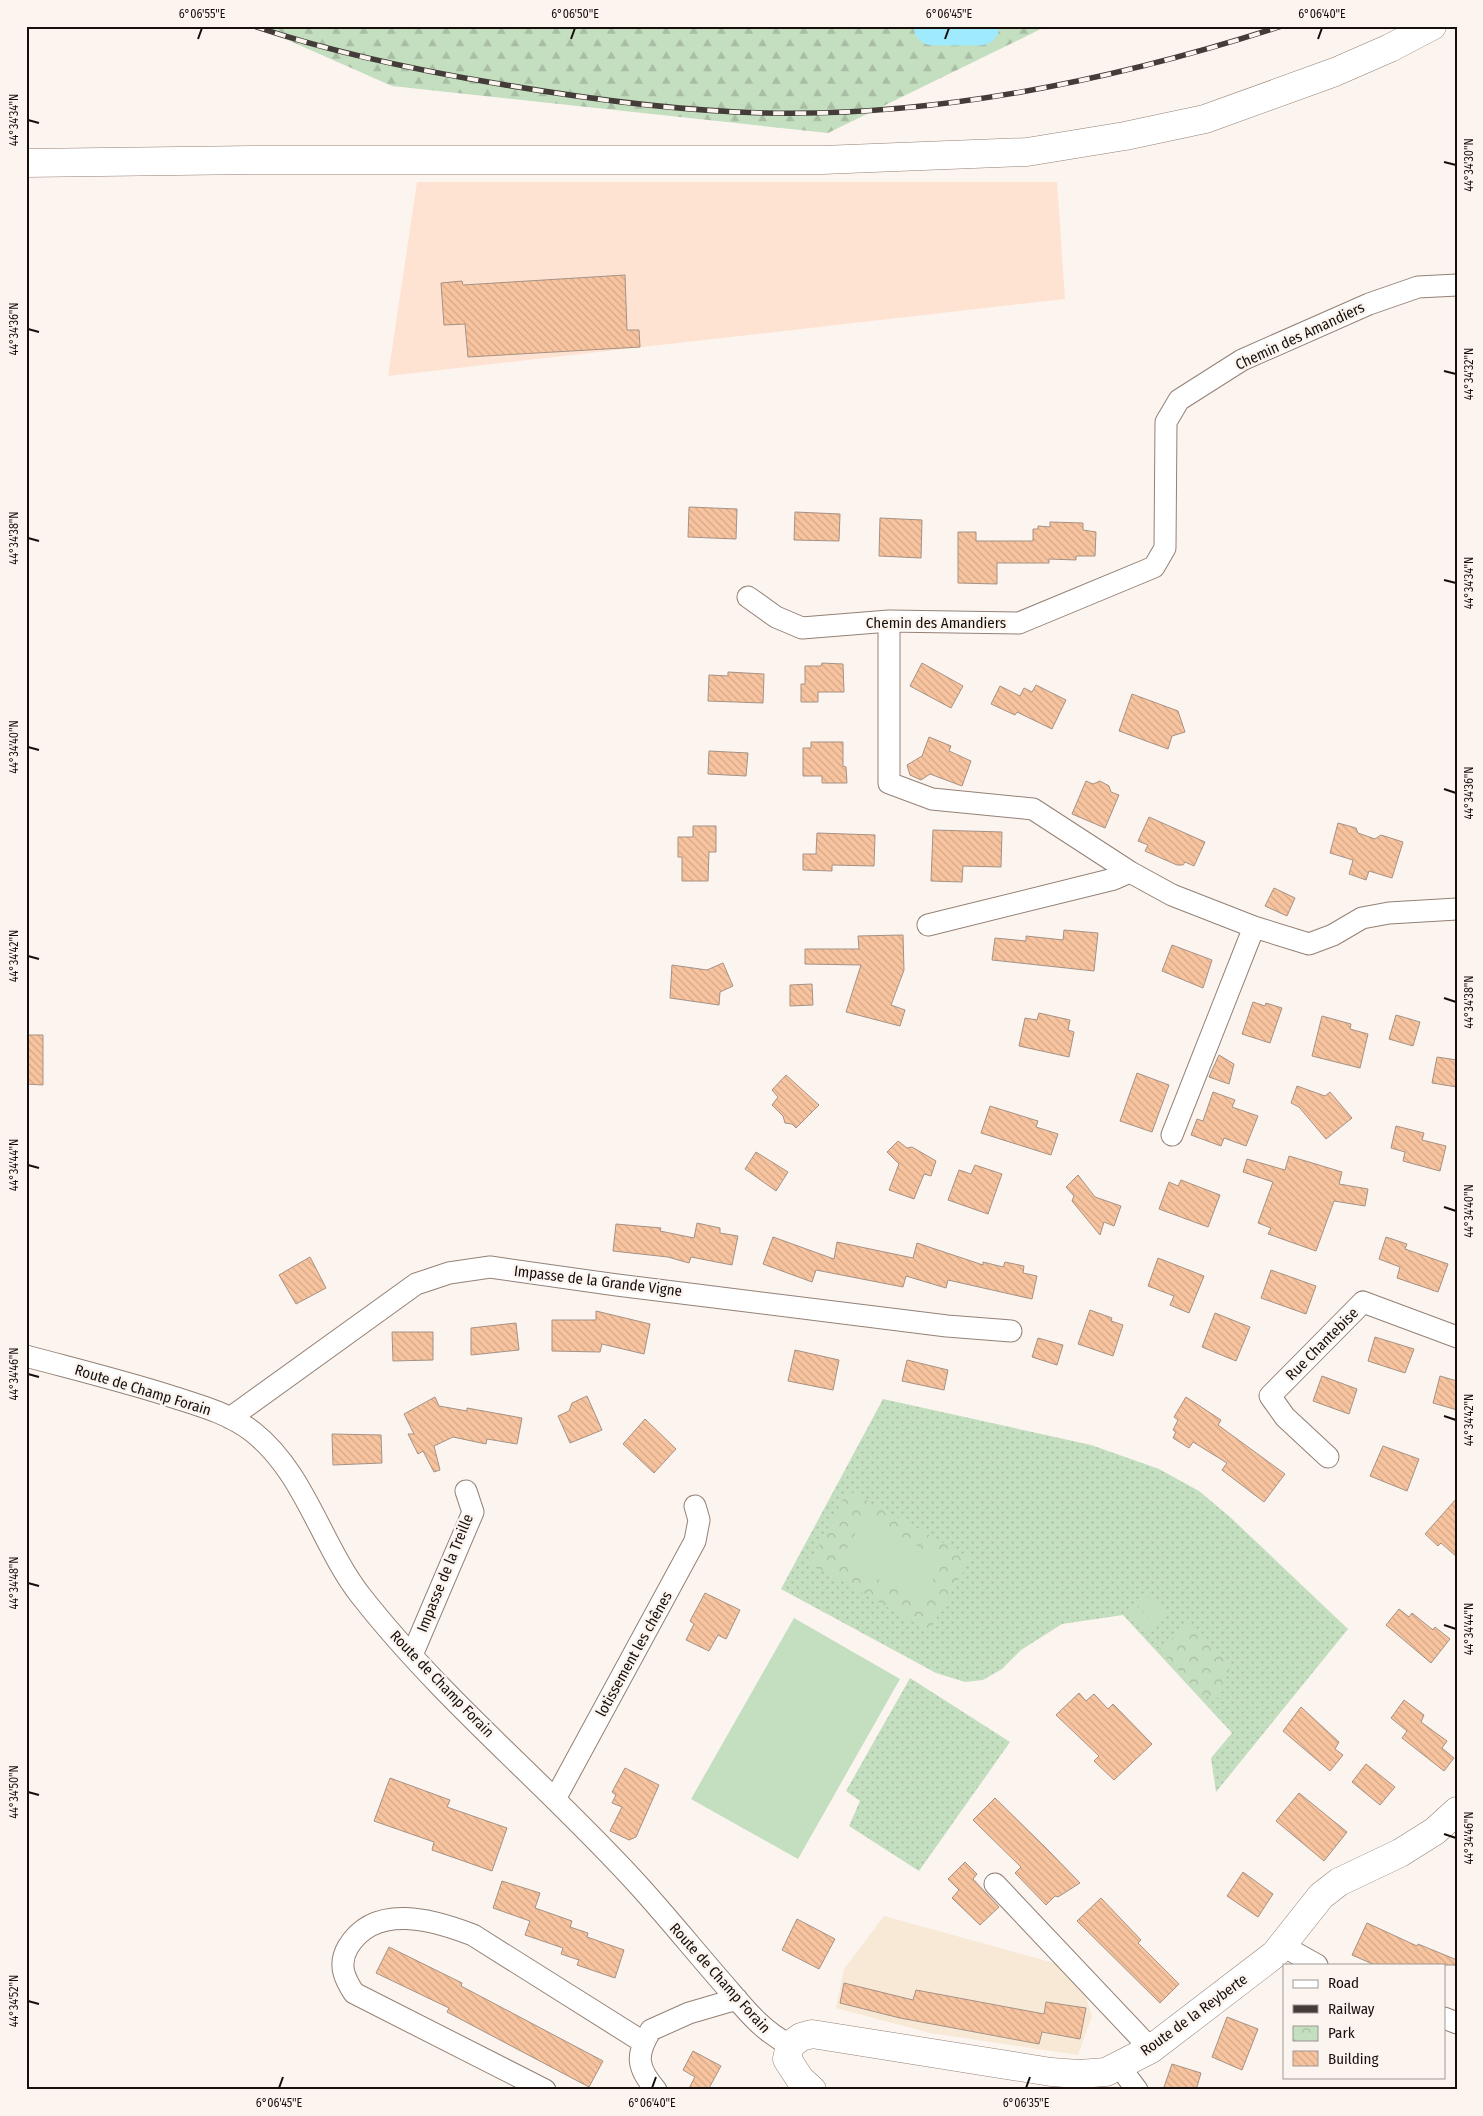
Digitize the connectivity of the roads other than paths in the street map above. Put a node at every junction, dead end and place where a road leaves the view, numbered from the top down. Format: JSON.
{"nodes":[{"id":1,"x":1432,"y":26,"type":"edge"},
{"id":2,"x":26,"y":163,"type":"edge"},
{"id":3,"x":1457,"y":285,"type":"edge"},
{"id":4,"x":748,"y":597,"type":"dead end"},
{"id":5,"x":890,"y":622,"type":"junction"},
{"id":6,"x":1130,"y":872,"type":"junction"},
{"id":7,"x":1457,"y":909,"type":"edge"},
{"id":8,"x":928,"y":925,"type":"dead end"},
{"id":9,"x":1254,"y":927,"type":"junction"},
{"id":10,"x":1172,"y":1135,"type":"dead end"},
{"id":11,"x":1011,"y":1331,"type":"dead end"},
{"id":12,"x":1457,"y":1337,"type":"edge"},
{"id":13,"x":26,"y":1356,"type":"edge"},
{"id":14,"x":230,"y":1418,"type":"junction"},
{"id":15,"x":1328,"y":1457,"type":"dead end"},
{"id":16,"x":466,"y":1491,"type":"dead end"},
{"id":17,"x":695,"y":1506,"type":"dead end"},
{"id":18,"x":412,"y":1655,"type":"junction"},
{"id":19,"x":555,"y":1799,"type":"junction"},
{"id":20,"x":1457,"y":1811,"type":"edge"},
{"id":21,"x":995,"y":1884,"type":"dead end"},
{"id":22,"x":1283,"y":1946,"type":"junction"},
{"id":23,"x":1315,"y":1964,"type":"edge"},
{"id":24,"x":737,"y":1999,"type":"junction"},
{"id":25,"x":643,"y":2042,"type":"junction"},
{"id":26,"x":790,"y":2045,"type":"junction"},
{"id":27,"x":1151,"y":2049,"type":"junction"},
{"id":28,"x":1119,"y":2066,"type":"junction"},
{"id":29,"x":545,"y":2090,"type":"edge"},
{"id":30,"x":656,"y":2090,"type":"edge"},
{"id":31,"x":812,"y":2090,"type":"edge"},
{"id":32,"x":1137,"y":2090,"type":"edge"}],
"edges":[{"from":1,"to":2,"type":"main road"},
{"from":3,"to":5,"type":"street","name":"Chemin des Amandiers"},
{"from":4,"to":5,"type":"street","name":"Chemin des Amandiers"},
{"from":5,"to":6,"type":"street"},
{"from":6,"to":8,"type":"street"},
{"from":6,"to":9,"type":"street"},
{"from":7,"to":9,"type":"street"},
{"from":9,"to":10,"type":"street"},
{"from":11,"to":14,"type":"street","name":"Impasse de la Grande Vigne"},
{"from":12,"to":15,"type":"street","name":"Rue Chantebise"},
{"from":13,"to":14,"type":"street","name":"Route de Champ Forain"},
{"from":14,"to":18,"type":"street","name":"Route de Champ Forain"},
{"from":16,"to":18,"type":"street","name":"Impasse de la Treille"},
{"from":17,"to":19,"type":"street","name":"lotissement les chênes"},
{"from":18,"to":19,"type":"street","name":"Route de Champ Forain"},
{"from":19,"to":24,"type":"street","name":"Route de Champ Forain"},
{"from":20,"to":22,"type":"main road","name":"Route de la Reyberte"},
{"from":21,"to":27,"type":"street"},
{"from":22,"to":23,"type":"street"},
{"from":22,"to":27,"type":"main road","name":"Route de la Reyberte"},
{"from":24,"to":25,"type":"street"},
{"from":24,"to":26,"type":"street","name":"Route de Champ Forain"},
{"from":25,"to":29,"type":"street"},
{"from":25,"to":30,"type":"street"},
{"from":26,"to":28,"type":"main road","name":"Route de la Reyberte"},
{"from":26,"to":31,"type":"main road"},
{"from":27,"to":28,"type":"main road","name":"Route de la Reyberte"},
{"from":28,"to":32,"type":"street"}]}
